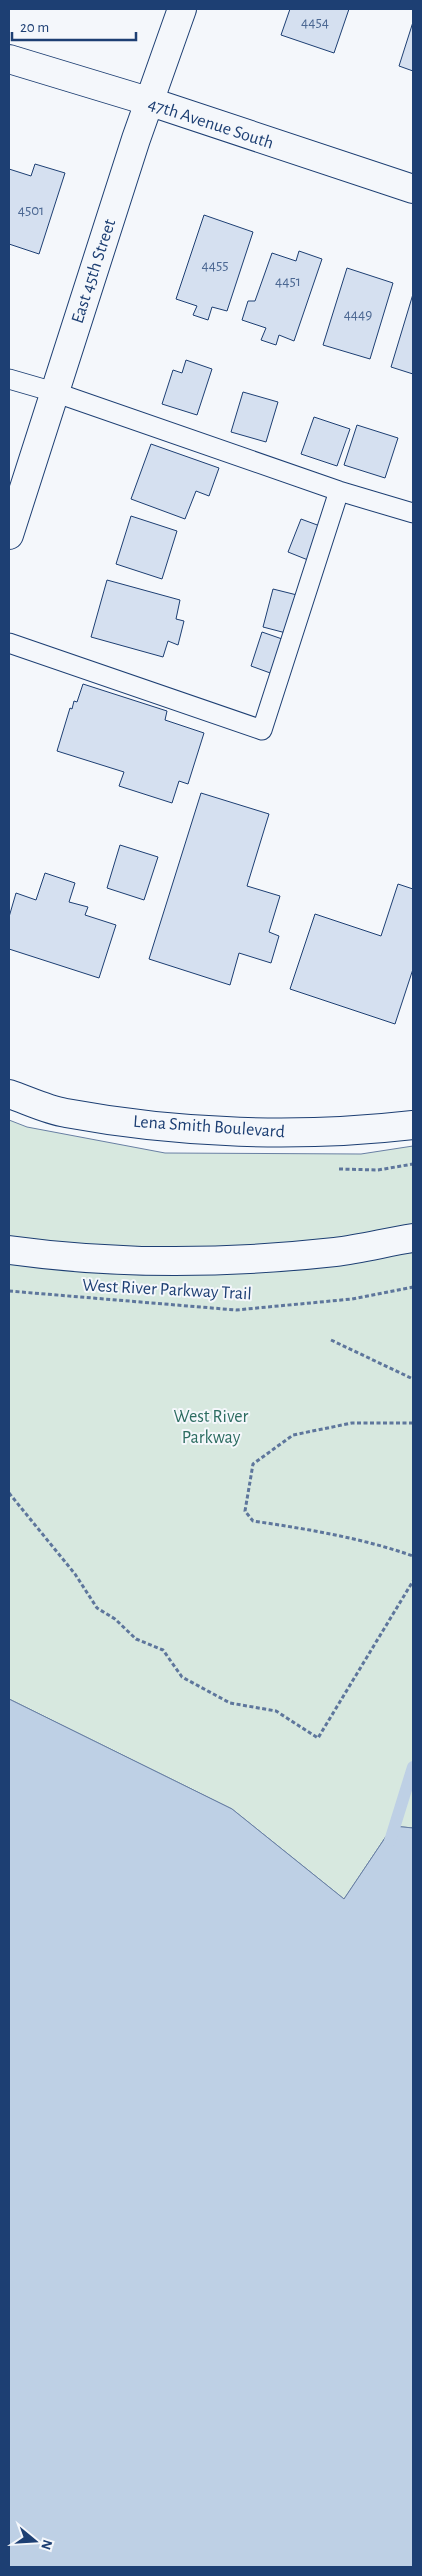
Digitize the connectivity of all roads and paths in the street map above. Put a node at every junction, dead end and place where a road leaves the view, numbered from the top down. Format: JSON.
{"nodes":[{"id":1,"x":182,"y":9,"type":"edge"},
{"id":2,"x":9,"y":59,"type":"edge"},
{"id":3,"x":151,"y":102,"type":"junction"},
{"id":4,"x":413,"y":189,"type":"edge"},
{"id":5,"x":9,"y":379,"type":"edge"},
{"id":6,"x":54,"y":392,"type":"junction"},
{"id":7,"x":339,"y":491,"type":"junction"},
{"id":8,"x":413,"y":513,"type":"edge"},
{"id":9,"x":9,"y":535,"type":"edge"},
{"id":10,"x":9,"y":643,"type":"edge"},
{"id":11,"x":9,"y":1094,"type":"edge"},
{"id":12,"x":413,"y":1124,"type":"edge"},
{"id":13,"x":413,"y":1238,"type":"edge"},
{"id":14,"x":9,"y":1250,"type":"edge"},
{"id":15,"x":413,"y":1288,"type":"edge"},
{"id":16,"x":9,"y":1290,"type":"edge"},
{"id":17,"x":331,"y":1340,"type":"dead end"},
{"id":18,"x":413,"y":1378,"type":"edge"},
{"id":19,"x":413,"y":1423,"type":"edge"},
{"id":20,"x":9,"y":1493,"type":"edge"},
{"id":21,"x":413,"y":1556,"type":"edge"},
{"id":22,"x":413,"y":1580,"type":"edge"}],
"edges":[{"from":1,"to":3,"type":"street","name":"East 45th Street"},
{"from":2,"to":3,"type":"street","name":"47th Avenue South"},
{"from":3,"to":4,"type":"street","name":"47th Avenue South"},
{"from":3,"to":6,"type":"street","name":"East 45th Street"},
{"from":5,"to":6,"type":"lane"},
{"from":6,"to":7,"type":"lane"},
{"from":6,"to":9,"type":"street","name":"East 45th Street"},
{"from":7,"to":8,"type":"lane"},
{"from":7,"to":10,"type":"lane"},
{"from":11,"to":12,"type":"street","name":"Lena Smith Boulevard"},
{"from":13,"to":14,"type":"street"},
{"from":15,"to":16,"type":"path","name":"West River Parkway Trail"},
{"from":17,"to":18,"type":"path"},
{"from":19,"to":21,"type":"path"},
{"from":20,"to":22,"type":"path"}]}
